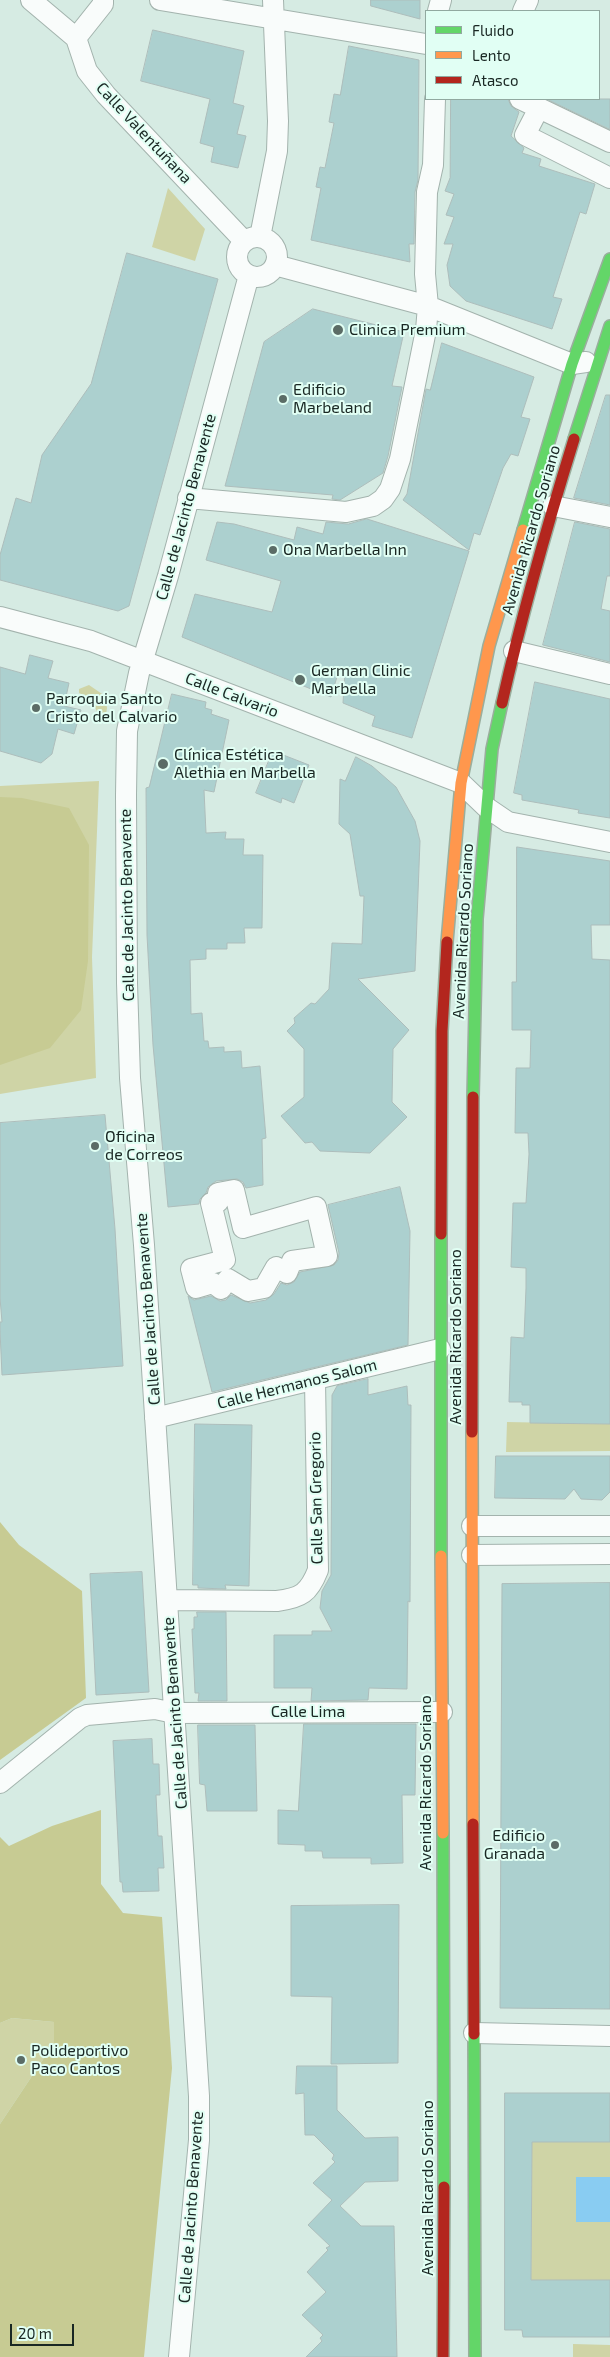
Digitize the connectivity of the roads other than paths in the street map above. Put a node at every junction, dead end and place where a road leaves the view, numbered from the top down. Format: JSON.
{"nodes":[{"id":1,"x":31,"y":0,"type":"edge"},
{"id":2,"x":104,"y":0,"type":"edge"},
{"id":3,"x":160,"y":0,"type":"edge"},
{"id":4,"x":273,"y":9,"type":"edge"},
{"id":5,"x":76,"y":38,"type":"junction"},
{"id":6,"x":425,"y":44,"type":"edge"},
{"id":7,"x":434,"y":100,"type":"edge"},
{"id":8,"x":522,"y":100,"type":"edge"},
{"id":9,"x":539,"y":108,"type":"junction"},
{"id":10,"x":610,"y":142,"type":"edge"},
{"id":11,"x":610,"y":178,"type":"edge"},
{"id":12,"x":252,"y":239,"type":"junction"},
{"id":13,"x":610,"y":259,"type":"edge"},
{"id":14,"x":275,"y":264,"type":"junction"},
{"id":15,"x":249,"y":275,"type":"junction"},
{"id":16,"x":428,"y":306,"type":"junction"},
{"id":17,"x":610,"y":326,"type":"edge"},
{"id":18,"x":604,"y":359,"type":"edge"},
{"id":19,"x":572,"y":364,"type":"junction"},
{"id":20,"x":188,"y":498,"type":"junction"},
{"id":21,"x":553,"y":506,"type":"junction"},
{"id":22,"x":610,"y":517,"type":"edge"},
{"id":23,"x":0,"y":616,"type":"edge"},
{"id":24,"x":514,"y":651,"type":"junction"},
{"id":25,"x":143,"y":660,"type":"junction"},
{"id":26,"x":610,"y":674,"type":"edge"},
{"id":27,"x":492,"y":749,"type":"junction"},
{"id":28,"x":460,"y":783,"type":"junction"},
{"id":29,"x":486,"y":807,"type":"junction"},
{"id":30,"x":610,"y":842,"type":"edge"},
{"id":31,"x":441,"y":1208,"type":"junction"},
{"id":32,"x":243,"y":1228,"type":"joint"},
{"id":33,"x":454,"y":1251,"type":"dead end"},
{"id":34,"x":440,"y":1349,"type":"junction"},
{"id":35,"x":315,"y":1380,"type":"junction"},
{"id":36,"x":155,"y":1418,"type":"junction"},
{"id":37,"x":610,"y":1526,"type":"edge"},
{"id":38,"x":466,"y":1539,"type":"junction"},
{"id":39,"x":610,"y":1554,"type":"edge"},
{"id":40,"x":452,"y":1560,"type":"dead end"},
{"id":41,"x":442,"y":1578,"type":"junction"},
{"id":42,"x":167,"y":1600,"type":"junction"},
{"id":43,"x":174,"y":1712,"type":"junction"},
{"id":44,"x":442,"y":1712,"type":"junction"},
{"id":45,"x":0,"y":1783,"type":"edge"},
{"id":46,"x":474,"y":2033,"type":"junction"},
{"id":47,"x":610,"y":2036,"type":"edge"},
{"id":48,"x":444,"y":2258,"type":"junction"},
{"id":49,"x":455,"y":2328,"type":"dead end"},
{"id":50,"x":179,"y":2357,"type":"edge"},
{"id":51,"x":442,"y":2357,"type":"edge"},
{"id":52,"x":475,"y":2357,"type":"edge"}],
"edges":[{"from":1,"to":5,"type":"street","name":"Calle Valentuñana"},
{"from":2,"to":5,"type":"street"},
{"from":3,"to":4,"type":"street"},
{"from":4,"to":6,"type":"street"},
{"from":4,"to":12,"type":"street"},
{"from":5,"to":12,"type":"street","name":"Calle Valentuñana"},
{"from":7,"to":16,"type":"street"},
{"from":8,"to":9,"type":"street"},
{"from":9,"to":10,"type":"street"},
{"from":9,"to":11,"type":"street"},
{"from":12,"to":14,"type":"street"},
{"from":12,"to":15,"type":"street"},
{"from":13,"to":19,"type":"main road","name":"Avenida Ricardo Soriano"},
{"from":14,"to":15,"type":"street"},
{"from":14,"to":16,"type":"street"},
{"from":15,"to":20,"type":"street","name":"Calle de Jacinto Benavente"},
{"from":16,"to":19,"type":"street"},
{"from":16,"to":20,"type":"street"},
{"from":17,"to":18,"type":"main road","name":"Avenida Ricardo Soriano"},
{"from":18,"to":19,"type":"street"},
{"from":18,"to":21,"type":"main road","name":"Avenida Ricardo Soriano"},
{"from":19,"to":28,"type":"main road","name":"Avenida Ricardo Soriano"},
{"from":20,"to":25,"type":"street","name":"Calle de Jacinto Benavente"},
{"from":21,"to":22,"type":"street"},
{"from":21,"to":24,"type":"main road","name":"Avenida Ricardo Soriano"},
{"from":23,"to":25,"type":"street","name":"Calle Calvario"},
{"from":24,"to":26,"type":"street"},
{"from":24,"to":27,"type":"main road","name":"Avenida Ricardo Soriano"},
{"from":25,"to":28,"type":"street","name":"Calle Calvario"},
{"from":25,"to":36,"type":"street","name":"Calle de Jacinto Benavente"},
{"from":27,"to":28,"type":"main road"},
{"from":27,"to":29,"type":"main road","name":"Avenida Ricardo Soriano"},
{"from":28,"to":29,"type":"street"},
{"from":28,"to":31,"type":"main road","name":"Avenida Ricardo Soriano"},
{"from":29,"to":30,"type":"street"},
{"from":29,"to":38,"type":"main road","name":"Avenida Ricardo Soriano"},
{"from":31,"to":33,"type":"main road","name":"Avenida Ricardo Soriano"},
{"from":31,"to":34,"type":"main road","name":"Avenida Ricardo Soriano"},
{"from":32,"to":32,"type":"street"},
{"from":34,"to":35,"type":"street","name":"Calle Hermanos Salom"},
{"from":34,"to":41,"type":"main road","name":"Avenida Ricardo Soriano"},
{"from":35,"to":36,"type":"street","name":"Calle Hermanos Salom"},
{"from":35,"to":42,"type":"street","name":"Calle San Gregorio"},
{"from":36,"to":42,"type":"street","name":"Calle de Jacinto Benavente"},
{"from":37,"to":38,"type":"street"},
{"from":38,"to":39,"type":"street"},
{"from":38,"to":46,"type":"main road","name":"Avenida Ricardo Soriano"},
{"from":40,"to":41,"type":"main road"},
{"from":41,"to":44,"type":"main road","name":"Avenida Ricardo Soriano"},
{"from":42,"to":43,"type":"street","name":"Calle de Jacinto Benavente"},
{"from":43,"to":44,"type":"street","name":"Calle Lima"},
{"from":43,"to":45,"type":"street","name":"Calle Lima"},
{"from":43,"to":50,"type":"street","name":"Calle de Jacinto Benavente"},
{"from":44,"to":48,"type":"main road","name":"Avenida Ricardo Soriano"},
{"from":46,"to":47,"type":"street"},
{"from":46,"to":52,"type":"main road","name":"Avenida Ricardo Soriano"},
{"from":48,"to":49,"type":"main road"},
{"from":48,"to":51,"type":"main road","name":"Avenida Ricardo Soriano"}]}
